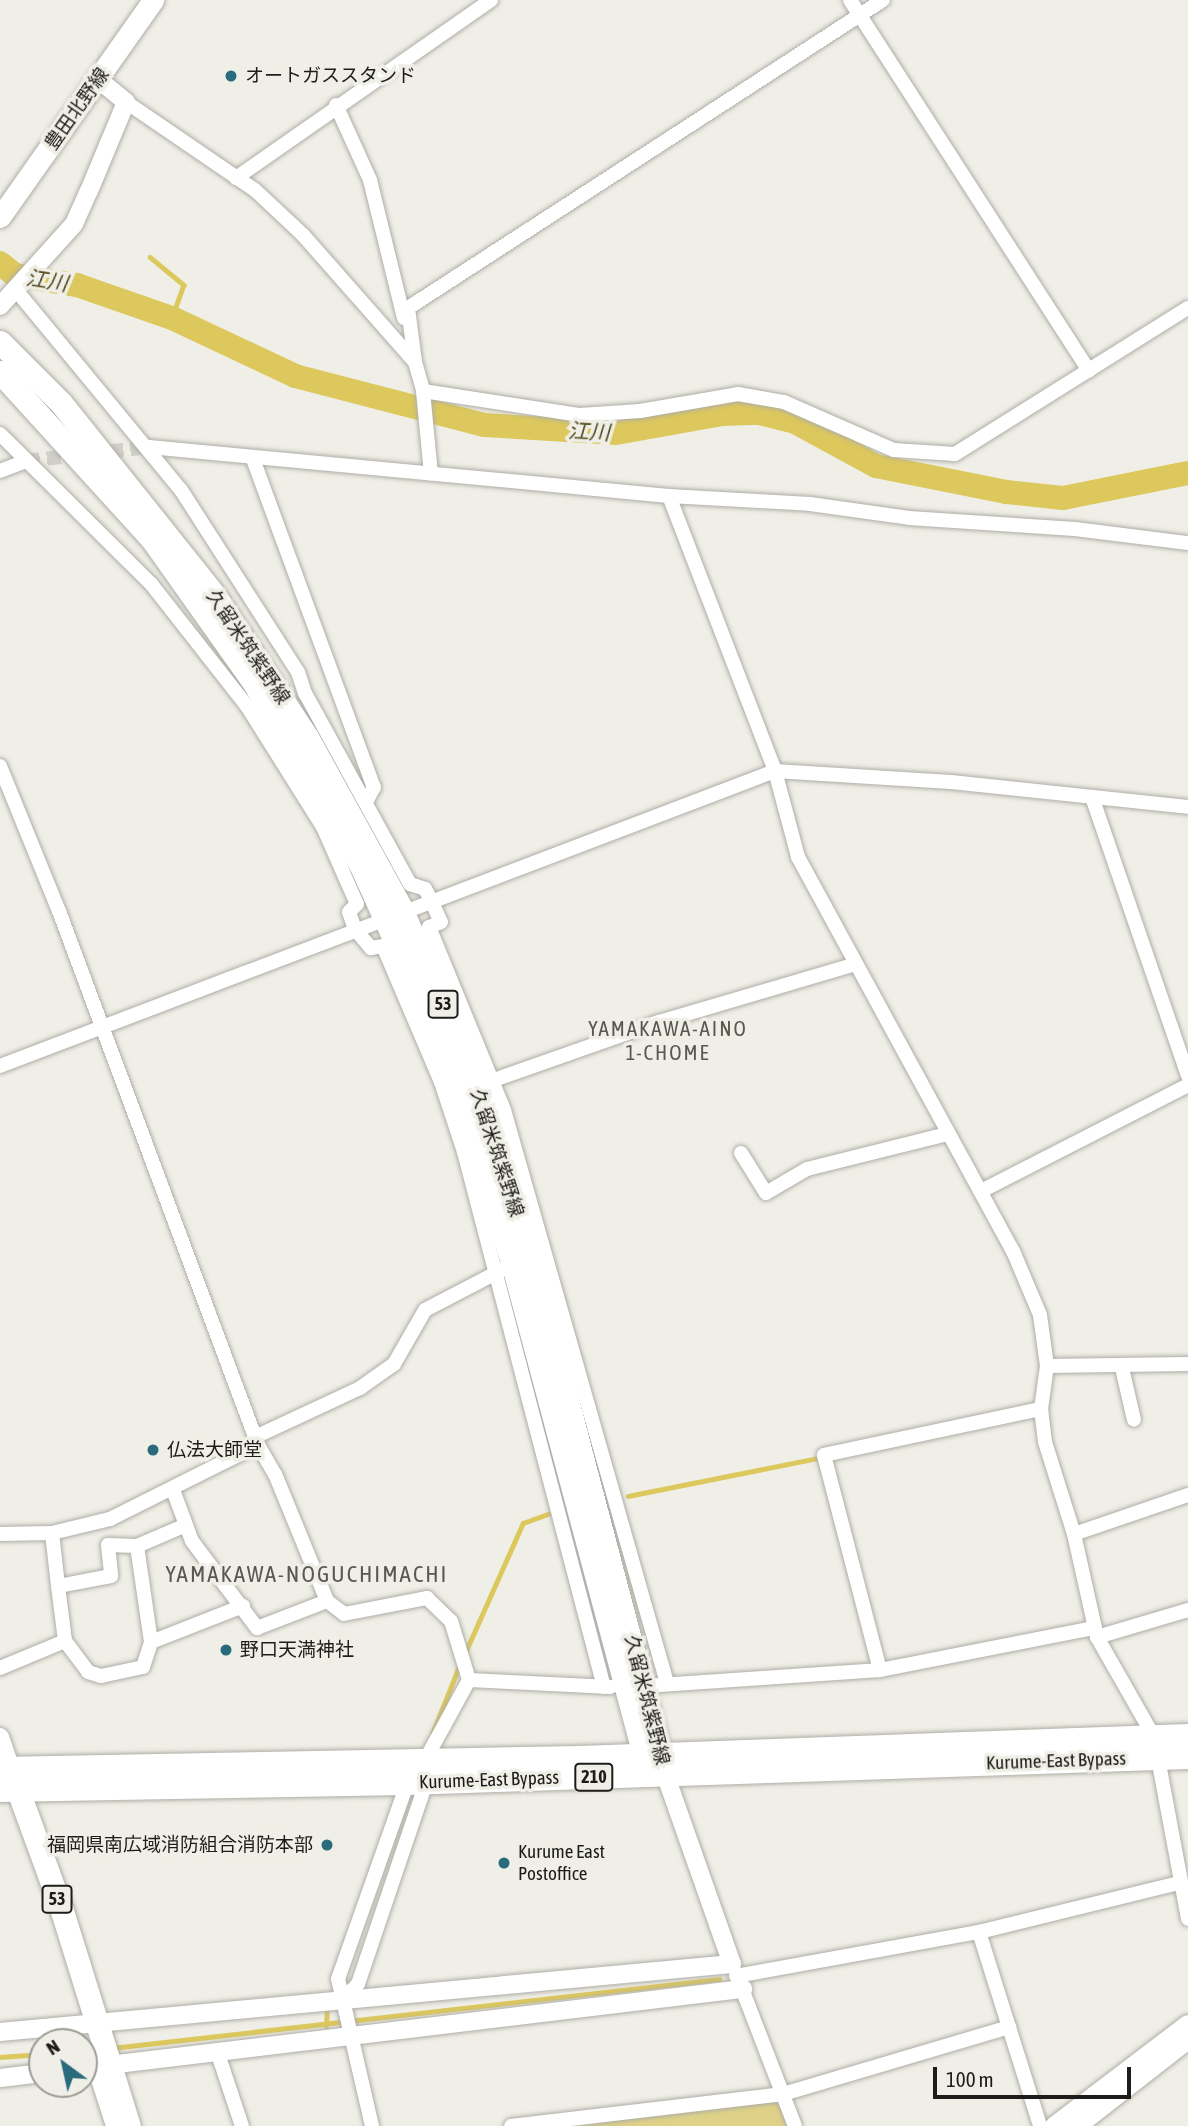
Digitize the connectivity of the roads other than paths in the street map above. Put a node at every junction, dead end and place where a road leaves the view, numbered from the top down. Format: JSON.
{"nodes":[{"id":1,"x":153,"y":0,"type":"edge"},
{"id":2,"x":491,"y":0,"type":"edge"},
{"id":3,"x":850,"y":0,"type":"edge"},
{"id":4,"x":883,"y":0,"type":"edge"},
{"id":5,"x":859,"y":15,"type":"junction"},
{"id":6,"x":98,"y":79,"type":"junction"},
{"id":7,"x":126,"y":102,"type":"junction"},
{"id":8,"x":336,"y":105,"type":"junction"},
{"id":9,"x":236,"y":178,"type":"junction"},
{"id":10,"x":0,"y":217,"type":"edge"},
{"id":11,"x":24,"y":281,"type":"junction"},
{"id":12,"x":0,"y":306,"type":"edge"},
{"id":13,"x":1188,"y":308,"type":"edge"},
{"id":14,"x":0,"y":342,"type":"edge"},
{"id":15,"x":415,"y":362,"type":"junction"},
{"id":16,"x":1089,"y":371,"type":"junction"},
{"id":17,"x":0,"y":372,"type":"edge"},
{"id":18,"x":423,"y":391,"type":"junction"},
{"id":19,"x":0,"y":434,"type":"edge"},
{"id":20,"x":149,"y":447,"type":"junction"},
{"id":21,"x":253,"y":459,"type":"junction"},
{"id":22,"x":26,"y":461,"type":"junction"},
{"id":23,"x":0,"y":471,"type":"edge"},
{"id":24,"x":431,"y":474,"type":"junction"},
{"id":25,"x":669,"y":496,"type":"junction"},
{"id":26,"x":1188,"y":543,"type":"edge"},
{"id":27,"x":0,"y":766,"type":"edge"},
{"id":28,"x":775,"y":771,"type":"junction"},
{"id":29,"x":5,"y":795,"type":"edge"},
{"id":30,"x":1092,"y":797,"type":"junction"},
{"id":31,"x":366,"y":802,"type":"junction"},
{"id":32,"x":1188,"y":807,"type":"edge"},
{"id":33,"x":431,"y":900,"type":"junction"},
{"id":34,"x":393,"y":914,"type":"junction"},
{"id":35,"x":355,"y":929,"type":"junction"},
{"id":36,"x":856,"y":964,"type":"junction"},
{"id":37,"x":100,"y":1027,"type":"junction"},
{"id":38,"x":0,"y":1066,"type":"edge"},
{"id":39,"x":1188,"y":1076,"type":"edge"},
{"id":40,"x":491,"y":1081,"type":"junction"},
{"id":41,"x":1188,"y":1085,"type":"edge"},
{"id":42,"x":947,"y":1134,"type":"junction"},
{"id":43,"x":741,"y":1153,"type":"dead end"},
{"id":44,"x":981,"y":1191,"type":"junction"},
{"id":45,"x":522,"y":1265,"type":"junction"},
{"id":46,"x":1188,"y":1364,"type":"edge"},
{"id":47,"x":1047,"y":1366,"type":"junction"},
{"id":48,"x":1122,"y":1368,"type":"junction"},
{"id":49,"x":1041,"y":1409,"type":"junction"},
{"id":50,"x":1134,"y":1420,"type":"dead end"},
{"id":51,"x":256,"y":1441,"type":"junction"},
{"id":52,"x":173,"y":1490,"type":"junction"},
{"id":53,"x":1188,"y":1495,"type":"edge"},
{"id":54,"x":186,"y":1525,"type":"junction"},
{"id":55,"x":52,"y":1533,"type":"junction"},
{"id":56,"x":0,"y":1534,"type":"edge"},
{"id":57,"x":1074,"y":1534,"type":"junction"},
{"id":58,"x":138,"y":1546,"type":"junction"},
{"id":59,"x":58,"y":1586,"type":"junction"},
{"id":60,"x":327,"y":1601,"type":"junction"},
{"id":61,"x":243,"y":1606,"type":"junction"},
{"id":62,"x":1188,"y":1610,"type":"edge"},
{"id":63,"x":1096,"y":1632,"type":"junction"},
{"id":64,"x":65,"y":1641,"type":"junction"},
{"id":65,"x":151,"y":1642,"type":"junction"},
{"id":66,"x":0,"y":1668,"type":"edge"},
{"id":67,"x":880,"y":1670,"type":"junction"},
{"id":68,"x":469,"y":1679,"type":"junction"},
{"id":69,"x":635,"y":1686,"type":"junction"},
{"id":70,"x":1188,"y":1736,"type":"edge"},
{"id":71,"x":0,"y":1737,"type":"edge"},
{"id":72,"x":1156,"y":1748,"type":"junction"},
{"id":73,"x":1188,"y":1757,"type":"edge"},
{"id":74,"x":657,"y":1761,"type":"junction"},
{"id":75,"x":420,"y":1774,"type":"junction"},
{"id":76,"x":7,"y":1780,"type":"edge"},
{"id":77,"x":1178,"y":1883,"type":"junction"},
{"id":78,"x":1188,"y":1919,"type":"edge"},
{"id":79,"x":979,"y":1932,"type":"junction"},
{"id":80,"x":737,"y":1976,"type":"junction"},
{"id":81,"x":343,"y":1999,"type":"junction"},
{"id":82,"x":1188,"y":2024,"type":"edge"},
{"id":83,"x":97,"y":2027,"type":"junction"},
{"id":84,"x":1009,"y":2027,"type":"junction"},
{"id":85,"x":0,"y":2032,"type":"edge"},
{"id":86,"x":349,"y":2039,"type":"junction"},
{"id":87,"x":1188,"y":2040,"type":"edge"},
{"id":88,"x":217,"y":2050,"type":"junction"},
{"id":89,"x":98,"y":2066,"type":"edge"},
{"id":90,"x":98,"y":2071,"type":"edge"},
{"id":91,"x":28,"y":2075,"type":"edge"},
{"id":92,"x":98,"y":2076,"type":"edge"},
{"id":93,"x":0,"y":2078,"type":"edge"},
{"id":94,"x":783,"y":2094,"type":"junction"},
{"id":95,"x":113,"y":2126,"type":"edge"},
{"id":96,"x":129,"y":2126,"type":"edge"},
{"id":97,"x":242,"y":2126,"type":"edge"},
{"id":98,"x":372,"y":2126,"type":"edge"},
{"id":99,"x":511,"y":2126,"type":"edge"},
{"id":100,"x":795,"y":2126,"type":"edge"},
{"id":101,"x":1040,"y":2126,"type":"edge"},
{"id":102,"x":1054,"y":2126,"type":"edge"},
{"id":103,"x":1078,"y":2126,"type":"edge"}],
"edges":[{"from":1,"to":6,"type":"main road","name":"豊田北野線"},
{"from":2,"to":8,"type":"street"},
{"from":3,"to":5,"type":"street"},
{"from":4,"to":5,"type":"street"},
{"from":5,"to":15,"type":"street"},
{"from":5,"to":16,"type":"street"},
{"from":6,"to":7,"type":"street"},
{"from":6,"to":10,"type":"main road","name":"豊田北野線"},
{"from":7,"to":9,"type":"street"},
{"from":7,"to":11,"type":"street"},
{"from":8,"to":9,"type":"street"},
{"from":8,"to":15,"type":"street"},
{"from":9,"to":15,"type":"street"},
{"from":11,"to":12,"type":"street"},
{"from":11,"to":20,"type":"street"},
{"from":13,"to":16,"type":"street"},
{"from":14,"to":34,"type":"main road","name":"久留米筑紫野線","number":"53"},
{"from":15,"to":18,"type":"street"},
{"from":16,"to":18,"type":"street"},
{"from":17,"to":34,"type":"main road","name":"久留米筑紫野線","number":"53"},
{"from":18,"to":24,"type":"street"},
{"from":19,"to":22,"type":"street"},
{"from":20,"to":21,"type":"street"},
{"from":20,"to":31,"type":"street"},
{"from":21,"to":24,"type":"street"},
{"from":21,"to":31,"type":"street"},
{"from":22,"to":23,"type":"street"},
{"from":22,"to":35,"type":"street"},
{"from":24,"to":25,"type":"street"},
{"from":25,"to":26,"type":"street"},
{"from":25,"to":28,"type":"street"},
{"from":27,"to":29,"type":"street"},
{"from":28,"to":30,"type":"street"},
{"from":28,"to":33,"type":"street"},
{"from":28,"to":36,"type":"street"},
{"from":29,"to":37,"type":"street"},
{"from":30,"to":32,"type":"street"},
{"from":30,"to":39,"type":"street"},
{"from":31,"to":33,"type":"street"},
{"from":33,"to":34,"type":"street"},
{"from":33,"to":40,"type":"street"},
{"from":34,"to":35,"type":"street"},
{"from":34,"to":45,"type":"main road","name":"久留米筑紫野線","number":"53"},
{"from":35,"to":37,"type":"street"},
{"from":35,"to":45,"type":"street"},
{"from":36,"to":40,"type":"street"},
{"from":36,"to":42,"type":"street"},
{"from":37,"to":38,"type":"street"},
{"from":37,"to":51,"type":"street"},
{"from":40,"to":45,"type":"street"},
{"from":41,"to":44,"type":"street"},
{"from":42,"to":43,"type":"street"},
{"from":42,"to":44,"type":"street"},
{"from":44,"to":47,"type":"street"},
{"from":45,"to":51,"type":"street"},
{"from":45,"to":69,"type":"main road","name":"久留米筑紫野線","number":"53"},
{"from":45,"to":69,"type":"street"},
{"from":46,"to":48,"type":"street"},
{"from":47,"to":48,"type":"street"},
{"from":47,"to":49,"type":"street"},
{"from":48,"to":50,"type":"street"},
{"from":49,"to":57,"type":"street"},
{"from":49,"to":67,"type":"street"},
{"from":51,"to":52,"type":"street"},
{"from":51,"to":60,"type":"street"},
{"from":52,"to":54,"type":"street"},
{"from":52,"to":55,"type":"street"},
{"from":53,"to":57,"type":"street"},
{"from":54,"to":58,"type":"street"},
{"from":54,"to":61,"type":"street"},
{"from":55,"to":56,"type":"street"},
{"from":55,"to":59,"type":"street"},
{"from":57,"to":63,"type":"street"},
{"from":58,"to":59,"type":"street"},
{"from":58,"to":65,"type":"street"},
{"from":59,"to":64,"type":"street"},
{"from":60,"to":61,"type":"street"},
{"from":60,"to":68,"type":"street"},
{"from":61,"to":65,"type":"street"},
{"from":62,"to":63,"type":"street"},
{"from":63,"to":67,"type":"street"},
{"from":63,"to":72,"type":"street"},
{"from":64,"to":65,"type":"street"},
{"from":64,"to":66,"type":"street"},
{"from":67,"to":69,"type":"street"},
{"from":68,"to":69,"type":"street"},
{"from":68,"to":75,"type":"street"},
{"from":69,"to":74,"type":"main road","name":"久留米筑紫野線","number":"53"},
{"from":70,"to":72,"type":"highway","name":"Kurume-East Bypass","number":"210"},
{"from":71,"to":76,"type":"street"},
{"from":72,"to":73,"type":"highway","name":"Kurume-East Bypass","number":"210"},
{"from":72,"to":74,"type":"highway","name":"Kurume-East Bypass","number":"210"},
{"from":72,"to":77,"type":"street"},
{"from":74,"to":75,"type":"highway","name":"Kurume-East Bypass","number":"210"},
{"from":74,"to":80,"type":"street"},
{"from":75,"to":76,"type":"highway","name":"Kurume-East Bypass","number":"210"},
{"from":75,"to":81,"type":"street"},
{"from":75,"to":81,"type":"street"},
{"from":76,"to":83,"type":"main road","number":"53"},
{"from":77,"to":78,"type":"street"},
{"from":77,"to":79,"type":"street"},
{"from":79,"to":80,"type":"street"},
{"from":79,"to":84,"type":"street"},
{"from":80,"to":81,"type":"street"},
{"from":80,"to":86,"type":"street"},
{"from":80,"to":94,"type":"street"},
{"from":81,"to":83,"type":"street"},
{"from":81,"to":86,"type":"street"},
{"from":82,"to":102,"type":"street"},
{"from":83,"to":85,"type":"street"},
{"from":84,"to":94,"type":"street"},
{"from":84,"to":101,"type":"street"},
{"from":86,"to":88,"type":"street"},
{"from":86,"to":98,"type":"street"},
{"from":87,"to":103,"type":"street"},
{"from":88,"to":89,"type":"street"},
{"from":88,"to":97,"type":"street"},
{"from":90,"to":96,"type":"main road","number":"53"},
{"from":91,"to":93,"type":"street"},
{"from":92,"to":95,"type":"street"},
{"from":94,"to":99,"type":"street"},
{"from":94,"to":100,"type":"street"}]}
